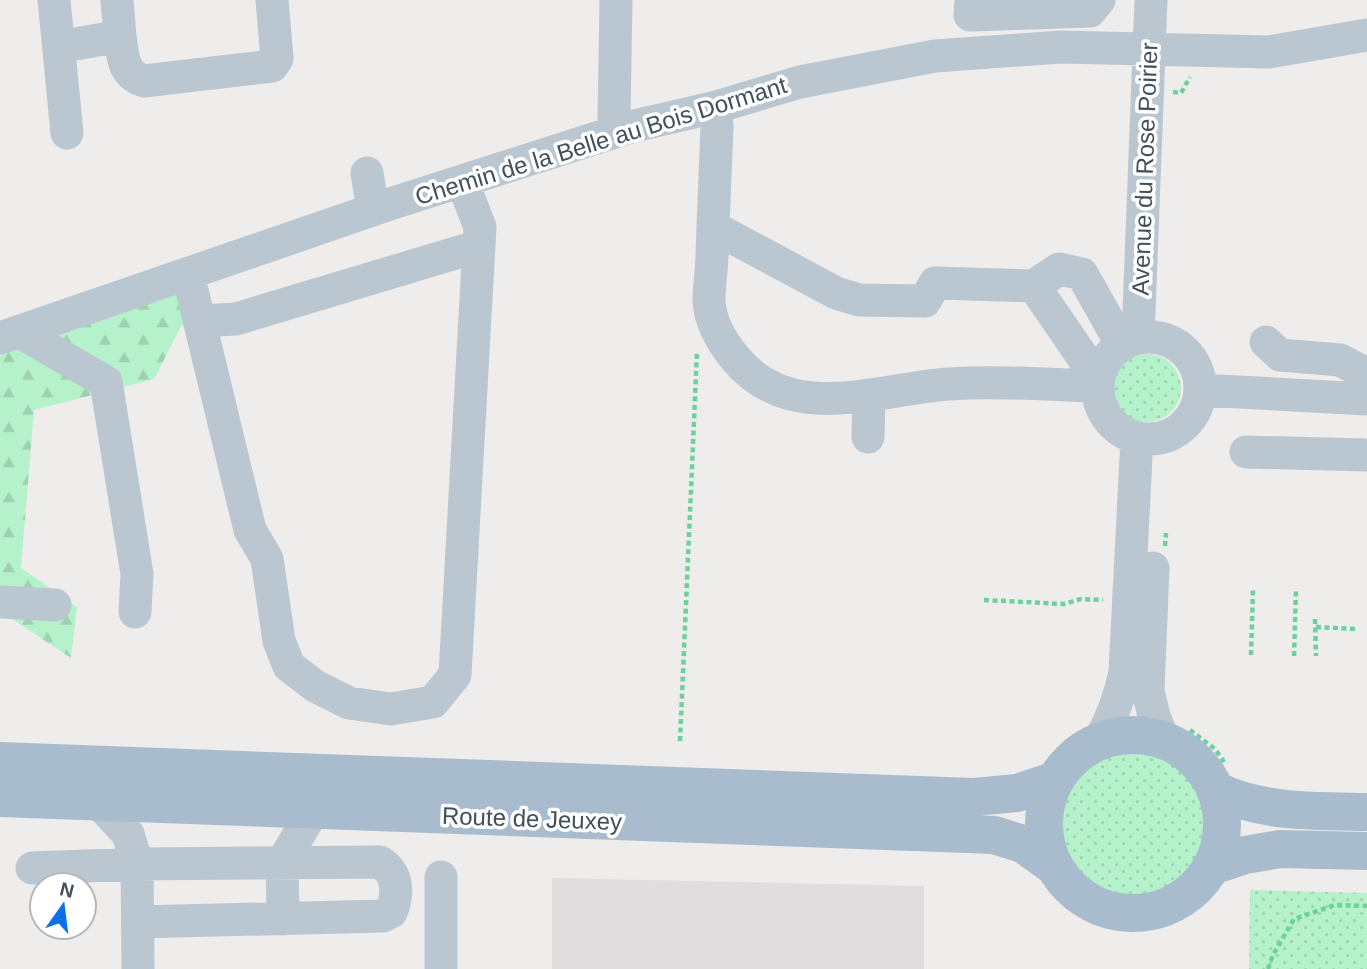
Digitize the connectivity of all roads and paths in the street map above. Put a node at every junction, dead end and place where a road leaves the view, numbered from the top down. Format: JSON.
{"nodes":[{"id":1,"x":54,"y":0,"type":"edge"},
{"id":2,"x":117,"y":0,"type":"edge"},
{"id":3,"x":272,"y":0,"type":"edge"},
{"id":4,"x":615,"y":0,"type":"edge"},
{"id":5,"x":971,"y":0,"type":"edge"},
{"id":6,"x":1151,"y":0,"type":"edge"},
{"id":7,"x":1172,"y":0,"type":"edge"},
{"id":8,"x":1095,"y":6,"type":"edge"},
{"id":9,"x":1367,"y":35,"type":"edge"},
{"id":10,"x":120,"y":36,"type":"junction"},
{"id":11,"x":58,"y":47,"type":"junction"},
{"id":12,"x":1089,"y":47,"type":"junction"},
{"id":13,"x":1169,"y":50,"type":"junction"},
{"id":14,"x":716,"y":107,"type":"junction"},
{"id":15,"x":617,"y":131,"type":"junction"},
{"id":16,"x":67,"y":133,"type":"dead end"},
{"id":17,"x":366,"y":173,"type":"dead end"},
{"id":18,"x":462,"y":181,"type":"junction"},
{"id":19,"x":373,"y":209,"type":"junction"},
{"id":20,"x":713,"y":227,"type":"junction"},
{"id":21,"x":479,"y":246,"type":"junction"},
{"id":22,"x":188,"y":274,"type":"junction"},
{"id":23,"x":1034,"y":286,"type":"junction"},
{"id":24,"x":709,"y":302,"type":"junction"},
{"id":25,"x":199,"y":321,"type":"junction"},
{"id":26,"x":10,"y":335,"type":"edge"},
{"id":27,"x":1266,"y":342,"type":"dead end"},
{"id":28,"x":1124,"y":354,"type":"junction"},
{"id":29,"x":1201,"y":390,"type":"junction"},
{"id":30,"x":869,"y":395,"type":"junction"},
{"id":31,"x":1364,"y":399,"type":"edge"},
{"id":32,"x":868,"y":438,"type":"dead end"},
{"id":33,"x":1147,"y":439,"type":"junction"},
{"id":34,"x":1246,"y":452,"type":"dead end"},
{"id":35,"x":1367,"y":455,"type":"edge"},
{"id":36,"x":1166,"y":533,"type":"dead end"},
{"id":37,"x":1165,"y":559,"type":"dead end"},
{"id":38,"x":1253,"y":589,"type":"dead end"},
{"id":39,"x":1296,"y":590,"type":"dead end"},
{"id":40,"x":984,"y":600,"type":"dead end"},
{"id":41,"x":1128,"y":601,"type":"junction"},
{"id":42,"x":0,"y":602,"type":"edge"},
{"id":43,"x":55,"y":605,"type":"dead end"},
{"id":44,"x":135,"y":612,"type":"dead end"},
{"id":45,"x":1315,"y":619,"type":"dead end"},
{"id":46,"x":1355,"y":626,"type":"dead end"},
{"id":47,"x":1316,"y":627,"type":"junction"},
{"id":48,"x":1251,"y":654,"type":"dead end"},
{"id":49,"x":1294,"y":656,"type":"dead end"},
{"id":50,"x":1316,"y":656,"type":"dead end"},
{"id":51,"x":1174,"y":734,"type":"junction"},
{"id":52,"x":680,"y":741,"type":"dead end"},
{"id":53,"x":1098,"y":744,"type":"junction"},
{"id":54,"x":0,"y":761,"type":"edge"},
{"id":55,"x":1053,"y":781,"type":"junction"},
{"id":56,"x":1223,"y":781,"type":"junction"},
{"id":57,"x":0,"y":799,"type":"edge"},
{"id":58,"x":99,"y":802,"type":"junction"},
{"id":59,"x":314,"y":809,"type":"junction"},
{"id":60,"x":1367,"y":813,"type":"edge"},
{"id":61,"x":1367,"y":851,"type":"edge"},
{"id":62,"x":282,"y":863,"type":"junction"},
{"id":63,"x":137,"y":864,"type":"junction"},
{"id":64,"x":1212,"y":866,"type":"junction"},
{"id":65,"x":1055,"y":867,"type":"junction"},
{"id":66,"x":32,"y":868,"type":"dead end"},
{"id":67,"x":441,"y":877,"type":"dead end"},
{"id":68,"x":1367,"y":906,"type":"edge"},
{"id":69,"x":283,"y":919,"type":"junction"},
{"id":70,"x":138,"y":922,"type":"junction"},
{"id":71,"x":138,"y":969,"type":"edge"},
{"id":72,"x":442,"y":969,"type":"edge"},
{"id":73,"x":1268,"y":969,"type":"edge"}],
"edges":[{"from":1,"to":11,"type":"street"},
{"from":2,"to":10,"type":"street"},
{"from":3,"to":10,"type":"street"},
{"from":4,"to":15,"type":"street"},
{"from":5,"to":8,"type":"street"},
{"from":6,"to":13,"type":"street","name":"Avenue du Rose Poirier"},
{"from":7,"to":13,"type":"street","name":"Avenue du Rose Poirier"},
{"from":8,"to":12,"type":"street"},
{"from":9,"to":13,"type":"street","name":"Chemin de la Belle au Bois Dormant"},
{"from":10,"to":11,"type":"street"},
{"from":11,"to":16,"type":"street"},
{"from":12,"to":13,"type":"street","name":"Chemin de la Belle au Bois Dormant"},
{"from":12,"to":14,"type":"street","name":"Chemin de la Belle au Bois Dormant"},
{"from":13,"to":28,"type":"street","name":"Avenue du Rose Poirier"},
{"from":14,"to":15,"type":"street","name":"Chemin de la Belle au Bois Dormant"},
{"from":14,"to":20,"type":"street"},
{"from":15,"to":18,"type":"street","name":"Chemin de la Belle au Bois Dormant"},
{"from":17,"to":19,"type":"street"},
{"from":18,"to":19,"type":"street","name":"Chemin de la Belle au Bois Dormant"},
{"from":18,"to":21,"type":"street"},
{"from":19,"to":22,"type":"street","name":"Chemin de la Belle au Bois Dormant"},
{"from":20,"to":23,"type":"street"},
{"from":20,"to":24,"type":"street"},
{"from":21,"to":25,"type":"street"},
{"from":21,"to":25,"type":"street"},
{"from":22,"to":25,"type":"street"},
{"from":22,"to":26,"type":"street","name":"Chemin de la Belle au Bois Dormant"},
{"from":23,"to":28,"type":"street"},
{"from":23,"to":28,"type":"street"},
{"from":24,"to":30,"type":"street"},
{"from":24,"to":52,"type":"path"},
{"from":26,"to":44,"type":"street","name":"Chemin de la Belle au Bois Dormant"},
{"from":27,"to":31,"type":"street"},
{"from":28,"to":29,"type":"street"},
{"from":28,"to":30,"type":"street"},
{"from":28,"to":33,"type":"street","name":"Avenue du Rose Poirier"},
{"from":29,"to":31,"type":"street"},
{"from":29,"to":33,"type":"street"},
{"from":30,"to":32,"type":"street"},
{"from":33,"to":41,"type":"street"},
{"from":33,"to":51,"type":"street"},
{"from":34,"to":35,"type":"street"},
{"from":36,"to":37,"type":"path"},
{"from":38,"to":48,"type":"path"},
{"from":39,"to":49,"type":"path"},
{"from":40,"to":41,"type":"path"},
{"from":41,"to":53,"type":"street"},
{"from":42,"to":43,"type":"street"},
{"from":45,"to":47,"type":"path"},
{"from":46,"to":47,"type":"path"},
{"from":47,"to":50,"type":"path"},
{"from":51,"to":53,"type":"main road"},
{"from":51,"to":56,"type":"main road"},
{"from":51,"to":56,"type":"path"},
{"from":53,"to":55,"type":"main road"},
{"from":54,"to":55,"type":"main road","name":"Route de Jeuxey"},
{"from":55,"to":65,"type":"main road"},
{"from":56,"to":60,"type":"main road"},
{"from":56,"to":64,"type":"main road"},
{"from":57,"to":58,"type":"main road","name":"Route de Jeuxey"},
{"from":58,"to":59,"type":"main road","name":"Route de Jeuxey"},
{"from":58,"to":63,"type":"street"},
{"from":59,"to":62,"type":"street"},
{"from":59,"to":65,"type":"main road","name":"Route de Jeuxey"},
{"from":61,"to":64,"type":"main road"},
{"from":62,"to":63,"type":"street"},
{"from":62,"to":69,"type":"street"},
{"from":62,"to":69,"type":"street"},
{"from":63,"to":66,"type":"street"},
{"from":63,"to":70,"type":"street"},
{"from":64,"to":65,"type":"main road"},
{"from":67,"to":72,"type":"street"},
{"from":68,"to":73,"type":"path"},
{"from":69,"to":70,"type":"street"},
{"from":70,"to":71,"type":"street"}]}
